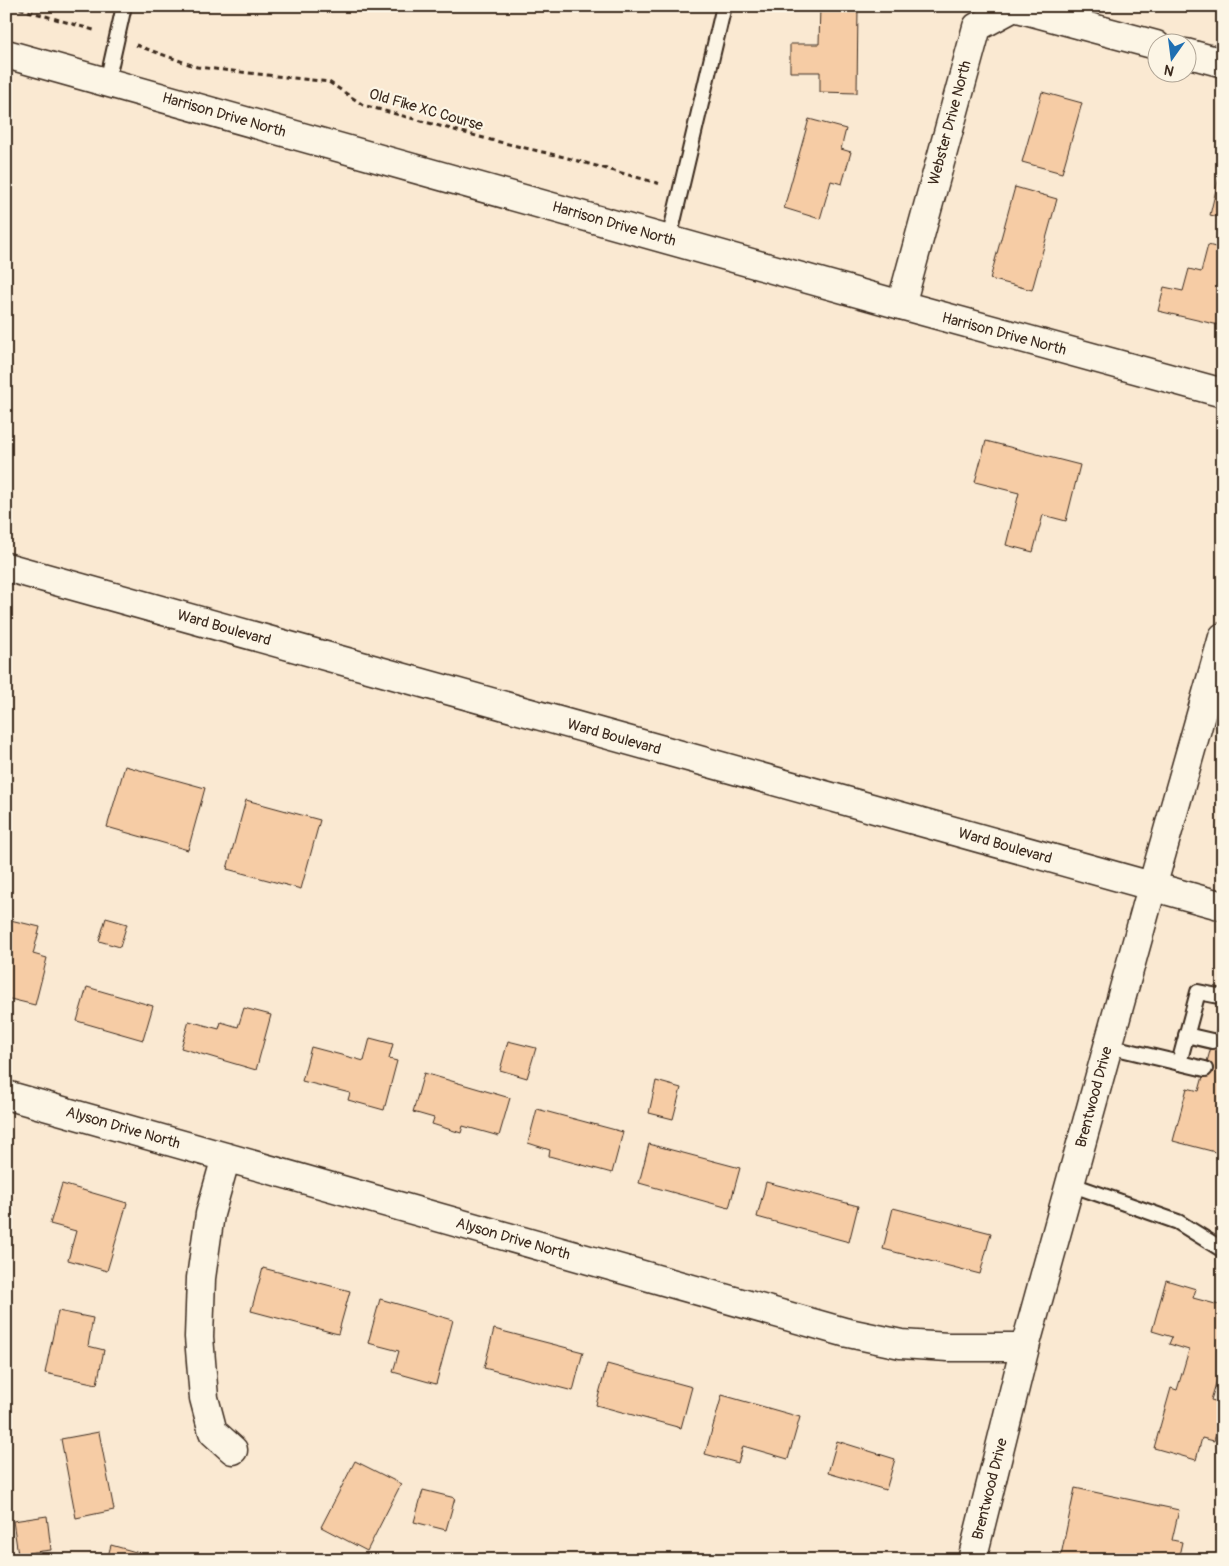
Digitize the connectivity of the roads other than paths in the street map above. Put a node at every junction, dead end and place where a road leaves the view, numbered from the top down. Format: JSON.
{"nodes":[{"id":1,"x":124,"y":6,"type":"edge"},
{"id":2,"x":724,"y":6,"type":"edge"},
{"id":3,"x":1057,"y":13,"type":"edge"},
{"id":4,"x":971,"y":16,"type":"edge"},
{"id":5,"x":1146,"y":42,"type":"edge"},
{"id":6,"x":6,"y":54,"type":"edge"},
{"id":7,"x":1196,"y":56,"type":"edge"},
{"id":8,"x":1223,"y":63,"type":"edge"},
{"id":9,"x":107,"y":82,"type":"junction"},
{"id":10,"x":669,"y":239,"type":"junction"},
{"id":11,"x":901,"y":306,"type":"junction"},
{"id":12,"x":1223,"y":394,"type":"edge"},
{"id":13,"x":6,"y":568,"type":"edge"},
{"id":14,"x":1223,"y":637,"type":"edge"},
{"id":15,"x":1152,"y":887,"type":"junction"},
{"id":16,"x":1223,"y":906,"type":"edge"},
{"id":17,"x":1223,"y":998,"type":"edge"},
{"id":18,"x":1186,"y":1035,"type":"junction"},
{"id":19,"x":1212,"y":1041,"type":"dead end"},
{"id":20,"x":1108,"y":1046,"type":"junction"},
{"id":21,"x":1179,"y":1063,"type":"junction"},
{"id":22,"x":1205,"y":1069,"type":"dead end"},
{"id":23,"x":6,"y":1095,"type":"edge"},
{"id":24,"x":226,"y":1158,"type":"junction"},
{"id":25,"x":1070,"y":1184,"type":"junction"},
{"id":26,"x":1223,"y":1250,"type":"edge"},
{"id":27,"x":1025,"y":1347,"type":"junction"},
{"id":28,"x":233,"y":1450,"type":"dead end"},
{"id":29,"x":972,"y":1560,"type":"edge"}],
"edges":[{"from":1,"to":9,"type":"lane"},
{"from":2,"to":10,"type":"lane"},
{"from":3,"to":4,"type":"street","name":"Webster Drive North"},
{"from":3,"to":5,"type":"street","name":"Webster Drive North"},
{"from":4,"to":11,"type":"street","name":"Webster Drive North"},
{"from":6,"to":9,"type":"street","name":"Harrison Drive North"},
{"from":7,"to":8,"type":"street"},
{"from":9,"to":10,"type":"street","name":"Harrison Drive North"},
{"from":10,"to":11,"type":"street","name":"Harrison Drive North"},
{"from":11,"to":12,"type":"street","name":"Harrison Drive North"},
{"from":13,"to":15,"type":"street","name":"Ward Boulevard"},
{"from":14,"to":15,"type":"street","name":"Brentwood Drive"},
{"from":15,"to":16,"type":"street","name":"Ward Boulevard"},
{"from":15,"to":20,"type":"street","name":"Brentwood Drive"},
{"from":17,"to":18,"type":"lane"},
{"from":18,"to":19,"type":"lane"},
{"from":18,"to":21,"type":"lane"},
{"from":20,"to":21,"type":"lane"},
{"from":20,"to":25,"type":"street","name":"Brentwood Drive"},
{"from":21,"to":22,"type":"lane"},
{"from":23,"to":24,"type":"street","name":"Alyson Drive North"},
{"from":24,"to":27,"type":"street","name":"Alyson Drive North"},
{"from":24,"to":28,"type":"street"},
{"from":25,"to":26,"type":"lane"},
{"from":25,"to":27,"type":"street","name":"Brentwood Drive"},
{"from":27,"to":29,"type":"street","name":"Brentwood Drive"}]}
